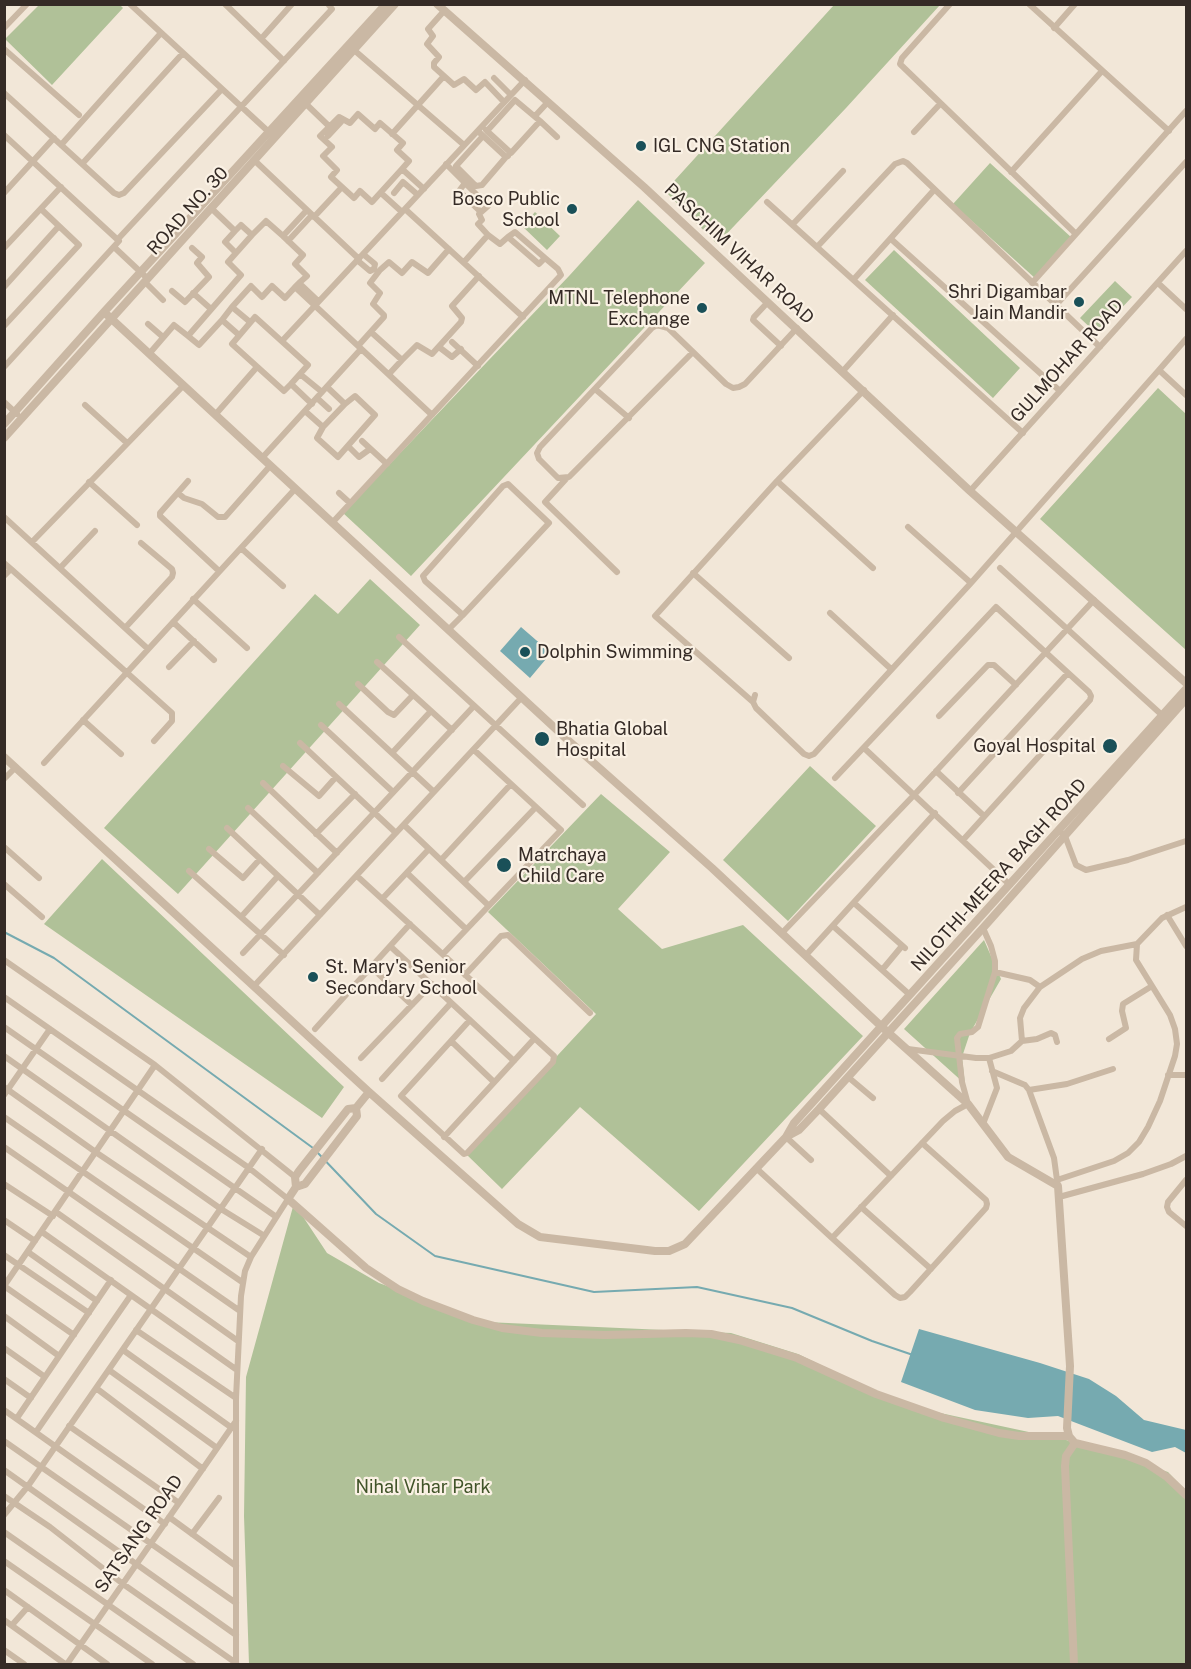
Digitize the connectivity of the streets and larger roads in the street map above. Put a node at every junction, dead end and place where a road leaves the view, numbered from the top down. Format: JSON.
{"nodes":[{"id":1,"x":27,"y":4,"type":"edge"},
{"id":2,"x":130,"y":4,"type":"edge"},
{"id":3,"x":225,"y":4,"type":"edge"},
{"id":4,"x":292,"y":4,"type":"edge"},
{"id":5,"x":374,"y":4,"type":"edge"},
{"id":6,"x":395,"y":4,"type":"edge"},
{"id":7,"x":437,"y":4,"type":"edge"},
{"id":8,"x":950,"y":4,"type":"edge"},
{"id":9,"x":1029,"y":4,"type":"edge"},
{"id":10,"x":1075,"y":4,"type":"edge"},
{"id":11,"x":332,"y":6,"type":"edge"},
{"id":12,"x":383,"y":8,"type":"edge"},
{"id":13,"x":444,"y":11,"type":"junction"},
{"id":14,"x":4,"y":28,"type":"edge"},
{"id":15,"x":1054,"y":28,"type":"junction"},
{"id":16,"x":161,"y":33,"type":"junction"},
{"id":17,"x":261,"y":39,"type":"junction"},
{"id":18,"x":4,"y":49,"type":"edge"},
{"id":19,"x":354,"y":50,"type":"junction"},
{"id":20,"x":183,"y":53,"type":"junction"},
{"id":21,"x":284,"y":61,"type":"junction"},
{"id":22,"x":1102,"y":71,"type":"junction"},
{"id":23,"x":444,"y":76,"type":"junction"},
{"id":24,"x":494,"y":78,"type":"dead end"},
{"id":25,"x":525,"y":80,"type":"junction"},
{"id":26,"x":222,"y":89,"type":"junction"},
{"id":27,"x":4,"y":93,"type":"edge"},
{"id":28,"x":511,"y":95,"type":"junction"},
{"id":29,"x":504,"y":102,"type":"junction"},
{"id":30,"x":549,"y":102,"type":"junction"},
{"id":31,"x":305,"y":103,"type":"junction"},
{"id":32,"x":940,"y":104,"type":"junction"},
{"id":33,"x":418,"y":105,"type":"junction"},
{"id":34,"x":240,"y":106,"type":"junction"},
{"id":35,"x":1186,"y":111,"type":"edge"},
{"id":36,"x":79,"y":115,"type":"dead end"},
{"id":37,"x":538,"y":119,"type":"junction"},
{"id":38,"x":341,"y":122,"type":"dead end"},
{"id":39,"x":330,"y":130,"type":"junction"},
{"id":40,"x":1169,"y":131,"type":"junction"},
{"id":41,"x":483,"y":132,"type":"junction"},
{"id":42,"x":914,"y":132,"type":"dead end"},
{"id":43,"x":392,"y":134,"type":"junction"},
{"id":44,"x":4,"y":135,"type":"edge"},
{"id":45,"x":271,"y":135,"type":"junction"},
{"id":46,"x":557,"y":137,"type":"dead end"},
{"id":47,"x":54,"y":138,"type":"junction"},
{"id":48,"x":61,"y":145,"type":"junction"},
{"id":49,"x":464,"y":145,"type":"junction"},
{"id":50,"x":508,"y":155,"type":"junction"},
{"id":51,"x":254,"y":160,"type":"junction"},
{"id":52,"x":33,"y":161,"type":"junction"},
{"id":53,"x":1186,"y":162,"type":"edge"},
{"id":54,"x":82,"y":164,"type":"junction"},
{"id":55,"x":446,"y":164,"type":"junction"},
{"id":56,"x":402,"y":169,"type":"junction"},
{"id":57,"x":843,"y":171,"type":"dead end"},
{"id":58,"x":1011,"y":172,"type":"junction"},
{"id":59,"x":465,"y":183,"type":"junction"},
{"id":60,"x":61,"y":187,"type":"junction"},
{"id":61,"x":342,"y":187,"type":"junction"},
{"id":62,"x":424,"y":189,"type":"junction"},
{"id":63,"x":934,"y":190,"type":"junction"},
{"id":64,"x":381,"y":193,"type":"junction"},
{"id":65,"x":394,"y":193,"type":"dead end"},
{"id":66,"x":4,"y":194,"type":"edge"},
{"id":67,"x":418,"y":195,"type":"junction"},
{"id":68,"x":767,"y":202,"type":"dead end"},
{"id":69,"x":201,"y":207,"type":"junction"},
{"id":70,"x":41,"y":209,"type":"junction"},
{"id":71,"x":209,"y":211,"type":"junction"},
{"id":72,"x":403,"y":211,"type":"junction"},
{"id":73,"x":481,"y":212,"type":"junction"},
{"id":74,"x":311,"y":214,"type":"junction"},
{"id":75,"x":793,"y":225,"type":"junction"},
{"id":76,"x":59,"y":226,"type":"junction"},
{"id":77,"x":235,"y":231,"type":"junction"},
{"id":78,"x":1076,"y":234,"type":"junction"},
{"id":79,"x":252,"y":235,"type":"junction"},
{"id":80,"x":488,"y":235,"type":"junction"},
{"id":81,"x":285,"y":238,"type":"junction"},
{"id":82,"x":118,"y":239,"type":"junction"},
{"id":83,"x":891,"y":239,"type":"junction"},
{"id":84,"x":114,"y":247,"type":"junction"},
{"id":85,"x":818,"y":247,"type":"junction"},
{"id":86,"x":4,"y":248,"type":"edge"},
{"id":87,"x":192,"y":248,"type":"dead end"},
{"id":88,"x":449,"y":249,"type":"junction"},
{"id":89,"x":1186,"y":251,"type":"edge"},
{"id":90,"x":236,"y":253,"type":"junction"},
{"id":91,"x":360,"y":258,"type":"junction"},
{"id":92,"x":464,"y":262,"type":"junction"},
{"id":93,"x":376,"y":271,"type":"junction"},
{"id":94,"x":141,"y":272,"type":"junction"},
{"id":95,"x":479,"y":276,"type":"junction"},
{"id":96,"x":854,"y":279,"type":"junction"},
{"id":97,"x":146,"y":280,"type":"junction"},
{"id":98,"x":1032,"y":283,"type":"junction"},
{"id":99,"x":1158,"y":283,"type":"junction"},
{"id":100,"x":297,"y":285,"type":"junction"},
{"id":101,"x":4,"y":287,"type":"edge"},
{"id":102,"x":172,"y":291,"type":"dead end"},
{"id":103,"x":194,"y":293,"type":"junction"},
{"id":104,"x":164,"y":300,"type":"dead end"},
{"id":105,"x":768,"y":302,"type":"junction"},
{"id":106,"x":316,"y":303,"type":"junction"},
{"id":107,"x":1056,"y":305,"type":"junction"},
{"id":108,"x":232,"y":307,"type":"junction"},
{"id":109,"x":211,"y":309,"type":"junction"},
{"id":110,"x":1186,"y":309,"type":"edge"},
{"id":111,"x":104,"y":312,"type":"junction"},
{"id":112,"x":893,"y":315,"type":"junction"},
{"id":113,"x":524,"y":317,"type":"junction"},
{"id":114,"x":111,"y":320,"type":"junction"},
{"id":115,"x":222,"y":320,"type":"junction"},
{"id":116,"x":250,"y":322,"type":"junction"},
{"id":117,"x":148,"y":324,"type":"dead end"},
{"id":118,"x":4,"y":326,"type":"edge"},
{"id":119,"x":797,"y":328,"type":"junction"},
{"id":120,"x":371,"y":332,"type":"junction"},
{"id":121,"x":239,"y":335,"type":"junction"},
{"id":122,"x":188,"y":336,"type":"junction"},
{"id":123,"x":164,"y":337,"type":"junction"},
{"id":124,"x":1186,"y":339,"type":"edge"},
{"id":125,"x":282,"y":341,"type":"junction"},
{"id":126,"x":452,"y":342,"type":"dead end"},
{"id":127,"x":781,"y":345,"type":"junction"},
{"id":128,"x":360,"y":347,"type":"junction"},
{"id":129,"x":439,"y":347,"type":"junction"},
{"id":130,"x":1100,"y":347,"type":"junction"},
{"id":131,"x":460,"y":349,"type":"junction"},
{"id":132,"x":693,"y":352,"type":"junction"},
{"id":133,"x":149,"y":354,"type":"junction"},
{"id":134,"x":402,"y":360,"type":"junction"},
{"id":135,"x":478,"y":366,"type":"junction"},
{"id":136,"x":4,"y":367,"type":"edge"},
{"id":137,"x":257,"y":367,"type":"junction"},
{"id":138,"x":1159,"y":370,"type":"junction"},
{"id":139,"x":843,"y":371,"type":"junction"},
{"id":140,"x":300,"y":374,"type":"junction"},
{"id":141,"x":389,"y":374,"type":"junction"},
{"id":142,"x":291,"y":384,"type":"junction"},
{"id":143,"x":183,"y":386,"type":"junction"},
{"id":144,"x":595,"y":389,"type":"junction"},
{"id":145,"x":864,"y":390,"type":"junction"},
{"id":146,"x":1060,"y":391,"type":"junction"},
{"id":147,"x":319,"y":395,"type":"junction"},
{"id":148,"x":1186,"y":395,"type":"edge"},
{"id":149,"x":4,"y":402,"type":"edge"},
{"id":150,"x":345,"y":404,"type":"junction"},
{"id":151,"x":85,"y":405,"type":"dead end"},
{"id":152,"x":329,"y":409,"type":"dead end"},
{"id":153,"x":305,"y":411,"type":"junction"},
{"id":154,"x":15,"y":412,"type":"junction"},
{"id":155,"x":215,"y":415,"type":"junction"},
{"id":156,"x":432,"y":415,"type":"junction"},
{"id":157,"x":22,"y":418,"type":"junction"},
{"id":158,"x":629,"y":418,"type":"junction"},
{"id":159,"x":4,"y":424,"type":"edge"},
{"id":160,"x":323,"y":427,"type":"junction"},
{"id":161,"x":1023,"y":433,"type":"junction"},
{"id":162,"x":4,"y":438,"type":"edge"},
{"id":163,"x":362,"y":441,"type":"dead end"},
{"id":164,"x":127,"y":443,"type":"junction"},
{"id":165,"x":348,"y":446,"type":"junction"},
{"id":166,"x":370,"y":448,"type":"junction"},
{"id":167,"x":262,"y":458,"type":"junction"},
{"id":168,"x":387,"y":464,"type":"junction"},
{"id":169,"x":270,"y":466,"type":"junction"},
{"id":170,"x":567,"y":478,"type":"junction"},
{"id":171,"x":188,"y":481,"type":"dead end"},
{"id":172,"x":777,"y":481,"type":"junction"},
{"id":173,"x":89,"y":482,"type":"junction"},
{"id":174,"x":295,"y":489,"type":"junction"},
{"id":175,"x":970,"y":491,"type":"junction"},
{"id":176,"x":178,"y":493,"type":"junction"},
{"id":177,"x":339,"y":493,"type":"dead end"},
{"id":178,"x":350,"y":503,"type":"junction"},
{"id":179,"x":4,"y":517,"type":"edge"},
{"id":180,"x":332,"y":523,"type":"junction"},
{"id":181,"x":137,"y":525,"type":"dead end"},
{"id":182,"x":908,"y":527,"type":"dead end"},
{"id":183,"x":94,"y":531,"type":"dead end"},
{"id":184,"x":1016,"y":531,"type":"junction"},
{"id":185,"x":32,"y":542,"type":"junction"},
{"id":186,"x":141,"y":543,"type":"dead end"},
{"id":187,"x":241,"y":548,"type":"junction"},
{"id":188,"x":4,"y":563,"type":"edge"},
{"id":189,"x":60,"y":568,"type":"junction"},
{"id":190,"x":873,"y":568,"type":"dead end"},
{"id":191,"x":1000,"y":568,"type":"dead end"},
{"id":192,"x":11,"y":569,"type":"junction"},
{"id":193,"x":219,"y":572,"type":"junction"},
{"id":194,"x":617,"y":572,"type":"dead end"},
{"id":195,"x":693,"y":573,"type":"junction"},
{"id":196,"x":4,"y":576,"type":"edge"},
{"id":197,"x":971,"y":583,"type":"junction"},
{"id":198,"x":283,"y":586,"type":"dead end"},
{"id":199,"x":193,"y":599,"type":"junction"},
{"id":200,"x":1094,"y":600,"type":"junction"},
{"id":201,"x":830,"y":613,"type":"dead end"},
{"id":202,"x":463,"y":615,"type":"junction"},
{"id":203,"x":173,"y":622,"type":"junction"},
{"id":204,"x":125,"y":628,"type":"junction"},
{"id":205,"x":449,"y":629,"type":"junction"},
{"id":206,"x":1067,"y":630,"type":"junction"},
{"id":207,"x":399,"y":638,"type":"dead end"},
{"id":208,"x":194,"y":641,"type":"junction"},
{"id":209,"x":247,"y":648,"type":"dead end"},
{"id":210,"x":148,"y":649,"type":"junction"},
{"id":211,"x":1046,"y":652,"type":"junction"},
{"id":212,"x":789,"y":658,"type":"dead end"},
{"id":213,"x":214,"y":660,"type":"dead end"},
{"id":214,"x":377,"y":662,"type":"dead end"},
{"id":215,"x":169,"y":667,"type":"dead end"},
{"id":216,"x":891,"y":669,"type":"junction"},
{"id":217,"x":128,"y":672,"type":"junction"},
{"id":218,"x":1068,"y":673,"type":"junction"},
{"id":219,"x":1186,"y":682,"type":"edge"},
{"id":220,"x":358,"y":684,"type":"dead end"},
{"id":221,"x":1016,"y":685,"type":"junction"},
{"id":222,"x":1186,"y":689,"type":"edge"},
{"id":223,"x":413,"y":695,"type":"junction"},
{"id":224,"x":522,"y":698,"type":"junction"},
{"id":225,"x":1186,"y":699,"type":"edge"},
{"id":226,"x":339,"y":704,"type":"dead end"},
{"id":227,"x":474,"y":706,"type":"junction"},
{"id":228,"x":431,"y":711,"type":"junction"},
{"id":229,"x":939,"y":716,"type":"dead end"},
{"id":230,"x":1162,"y":716,"type":"junction"},
{"id":231,"x":84,"y":720,"type":"junction"},
{"id":232,"x":321,"y":725,"type":"dead end"},
{"id":233,"x":496,"y":726,"type":"junction"},
{"id":234,"x":452,"y":730,"type":"junction"},
{"id":235,"x":154,"y":741,"type":"dead end"},
{"id":236,"x":300,"y":743,"type":"dead end"},
{"id":237,"x":864,"y":748,"type":"junction"},
{"id":238,"x":474,"y":750,"type":"junction"},
{"id":239,"x":392,"y":753,"type":"junction"},
{"id":240,"x":121,"y":754,"type":"dead end"},
{"id":241,"x":4,"y":757,"type":"edge"},
{"id":242,"x":44,"y":763,"type":"dead end"},
{"id":243,"x":283,"y":766,"type":"dead end"},
{"id":244,"x":16,"y":767,"type":"junction"},
{"id":245,"x":936,"y":771,"type":"junction"},
{"id":246,"x":412,"y":772,"type":"junction"},
{"id":247,"x":336,"y":777,"type":"junction"},
{"id":248,"x":835,"y":778,"type":"dead end"},
{"id":249,"x":4,"y":779,"type":"edge"},
{"id":250,"x":263,"y":783,"type":"dead end"},
{"id":251,"x":511,"y":784,"type":"junction"},
{"id":252,"x":393,"y":792,"type":"junction"},
{"id":253,"x":434,"y":792,"type":"junction"},
{"id":254,"x":958,"y":793,"type":"junction"},
{"id":255,"x":355,"y":794,"type":"junction"},
{"id":256,"x":915,"y":794,"type":"junction"},
{"id":257,"x":583,"y":805,"type":"dead end"},
{"id":258,"x":536,"y":807,"type":"junction"},
{"id":259,"x":248,"y":808,"type":"dead end"},
{"id":260,"x":374,"y":813,"type":"junction"},
{"id":261,"x":935,"y":813,"type":"junction"},
{"id":262,"x":984,"y":816,"type":"junction"},
{"id":263,"x":404,"y":825,"type":"junction"},
{"id":264,"x":227,"y":828,"type":"dead end"},
{"id":265,"x":396,"y":833,"type":"junction"},
{"id":266,"x":316,"y":834,"type":"junction"},
{"id":267,"x":1062,"y":834,"type":"junction"},
{"id":268,"x":963,"y":840,"type":"junction"},
{"id":269,"x":1186,"y":841,"type":"edge"},
{"id":270,"x":4,"y":847,"type":"edge"},
{"id":271,"x":209,"y":849,"type":"dead end"},
{"id":272,"x":429,"y":849,"type":"junction"},
{"id":273,"x":337,"y":853,"type":"junction"},
{"id":274,"x":261,"y":859,"type":"junction"},
{"id":275,"x":441,"y":860,"type":"junction"},
{"id":276,"x":189,"y":871,"type":"dead end"},
{"id":277,"x":318,"y":873,"type":"junction"},
{"id":278,"x":407,"y":873,"type":"junction"},
{"id":279,"x":278,"y":876,"type":"junction"},
{"id":280,"x":357,"y":876,"type":"junction"},
{"id":281,"x":39,"y":878,"type":"dead end"},
{"id":282,"x":464,"y":882,"type":"junction"},
{"id":283,"x":4,"y":884,"type":"edge"},
{"id":284,"x":1010,"y":885,"type":"junction"},
{"id":285,"x":298,"y":894,"type":"junction"},
{"id":286,"x":382,"y":899,"type":"junction"},
{"id":287,"x":854,"y":903,"type":"junction"},
{"id":288,"x":488,"y":905,"type":"junction"},
{"id":289,"x":1186,"y":907,"type":"edge"},
{"id":290,"x":320,"y":915,"type":"junction"},
{"id":291,"x":1167,"y":915,"type":"junction"},
{"id":292,"x":240,"y":916,"type":"junction"},
{"id":293,"x":42,"y":917,"type":"dead end"},
{"id":294,"x":410,"y":924,"type":"junction"},
{"id":295,"x":833,"y":926,"type":"junction"},
{"id":296,"x":983,"y":928,"type":"junction"},
{"id":297,"x":466,"y":929,"type":"junction"},
{"id":298,"x":782,"y":933,"type":"junction"},
{"id":299,"x":261,"y":934,"type":"junction"},
{"id":300,"x":1137,"y":944,"type":"junction"},
{"id":301,"x":390,"y":946,"type":"junction"},
{"id":302,"x":1186,"y":946,"type":"edge"},
{"id":303,"x":243,"y":953,"type":"dead end"},
{"id":304,"x":443,"y":954,"type":"junction"},
{"id":305,"x":284,"y":955,"type":"junction"},
{"id":306,"x":806,"y":955,"type":"junction"},
{"id":307,"x":4,"y":960,"type":"edge"},
{"id":308,"x":371,"y":967,"type":"junction"},
{"id":309,"x":882,"y":970,"type":"junction"},
{"id":310,"x":995,"y":972,"type":"junction"},
{"id":311,"x":465,"y":975,"type":"junction"},
{"id":312,"x":432,"y":984,"type":"junction"},
{"id":313,"x":254,"y":986,"type":"junction"},
{"id":314,"x":1152,"y":986,"type":"junction"},
{"id":315,"x":1040,"y":987,"type":"junction"},
{"id":316,"x":910,"y":995,"type":"junction"},
{"id":317,"x":4,"y":997,"type":"edge"},
{"id":318,"x":451,"y":1003,"type":"junction"},
{"id":319,"x":412,"y":1005,"type":"junction"},
{"id":320,"x":590,"y":1013,"type":"dead end"},
{"id":321,"x":470,"y":1020,"type":"junction"},
{"id":322,"x":4,"y":1027,"type":"edge"},
{"id":323,"x":50,"y":1029,"type":"junction"},
{"id":324,"x":315,"y":1029,"type":"dead end"},
{"id":325,"x":885,"y":1030,"type":"junction"},
{"id":326,"x":534,"y":1039,"type":"junction"},
{"id":327,"x":1109,"y":1039,"type":"dead end"},
{"id":328,"x":451,"y":1041,"type":"junction"},
{"id":329,"x":1022,"y":1041,"type":"junction"},
{"id":330,"x":1057,"y":1042,"type":"dead end"},
{"id":331,"x":908,"y":1049,"type":"junction"},
{"id":332,"x":36,"y":1050,"type":"junction"},
{"id":333,"x":4,"y":1056,"type":"edge"},
{"id":334,"x":959,"y":1056,"type":"junction"},
{"id":335,"x":361,"y":1058,"type":"dead end"},
{"id":336,"x":989,"y":1058,"type":"junction"},
{"id":337,"x":514,"y":1061,"type":"junction"},
{"id":338,"x":155,"y":1065,"type":"junction"},
{"id":339,"x":23,"y":1069,"type":"junction"},
{"id":340,"x":1113,"y":1069,"type":"dead end"},
{"id":341,"x":992,"y":1071,"type":"junction"},
{"id":342,"x":1168,"y":1075,"type":"junction"},
{"id":343,"x":1186,"y":1075,"type":"edge"},
{"id":344,"x":848,"y":1077,"type":"junction"},
{"id":345,"x":382,"y":1079,"type":"dead end"},
{"id":346,"x":494,"y":1082,"type":"junction"},
{"id":347,"x":1029,"y":1090,"type":"junction"},
{"id":348,"x":6,"y":1091,"type":"edge"},
{"id":349,"x":139,"y":1091,"type":"junction"},
{"id":350,"x":369,"y":1092,"type":"junction"},
{"id":351,"x":873,"y":1098,"type":"dead end"},
{"id":352,"x":968,"y":1104,"type":"junction"},
{"id":353,"x":356,"y":1108,"type":"junction"},
{"id":354,"x":819,"y":1109,"type":"junction"},
{"id":355,"x":124,"y":1112,"type":"junction"},
{"id":356,"x":4,"y":1117,"type":"edge"},
{"id":357,"x":983,"y":1124,"type":"junction"},
{"id":358,"x":110,"y":1132,"type":"junction"},
{"id":359,"x":444,"y":1137,"type":"junction"},
{"id":360,"x":786,"y":1137,"type":"junction"},
{"id":361,"x":922,"y":1143,"type":"junction"},
{"id":362,"x":4,"y":1147,"type":"edge"},
{"id":363,"x":262,"y":1149,"type":"junction"},
{"id":364,"x":97,"y":1153,"type":"junction"},
{"id":365,"x":1186,"y":1156,"type":"edge"},
{"id":366,"x":812,"y":1160,"type":"dead end"},
{"id":367,"x":249,"y":1168,"type":"junction"},
{"id":368,"x":756,"y":1168,"type":"junction"},
{"id":369,"x":83,"y":1173,"type":"junction"},
{"id":370,"x":297,"y":1174,"type":"junction"},
{"id":371,"x":891,"y":1176,"type":"junction"},
{"id":372,"x":1186,"y":1180,"type":"edge"},
{"id":373,"x":1057,"y":1183,"type":"junction"},
{"id":374,"x":4,"y":1184,"type":"edge"},
{"id":375,"x":296,"y":1187,"type":"junction"},
{"id":376,"x":236,"y":1188,"type":"junction"},
{"id":377,"x":69,"y":1192,"type":"junction"},
{"id":378,"x":1059,"y":1197,"type":"junction"},
{"id":379,"x":288,"y":1199,"type":"junction"},
{"id":380,"x":861,"y":1207,"type":"junction"},
{"id":381,"x":221,"y":1209,"type":"junction"},
{"id":382,"x":54,"y":1214,"type":"junction"},
{"id":383,"x":275,"y":1216,"type":"junction"},
{"id":384,"x":4,"y":1220,"type":"edge"},
{"id":385,"x":1186,"y":1226,"type":"edge"},
{"id":386,"x":207,"y":1228,"type":"junction"},
{"id":387,"x":42,"y":1232,"type":"junction"},
{"id":388,"x":263,"y":1235,"type":"junction"},
{"id":389,"x":832,"y":1238,"type":"junction"},
{"id":390,"x":36,"y":1241,"type":"junction"},
{"id":391,"x":193,"y":1249,"type":"junction"},
{"id":392,"x":28,"y":1252,"type":"junction"},
{"id":393,"x":4,"y":1255,"type":"edge"},
{"id":394,"x":251,"y":1257,"type":"junction"},
{"id":395,"x":19,"y":1265,"type":"junction"},
{"id":396,"x":179,"y":1269,"type":"junction"},
{"id":397,"x":931,"y":1269,"type":"junction"},
{"id":398,"x":111,"y":1281,"type":"junction"},
{"id":399,"x":242,"y":1282,"type":"junction"},
{"id":400,"x":4,"y":1286,"type":"edge"},
{"id":401,"x":165,"y":1290,"type":"junction"},
{"id":402,"x":130,"y":1295,"type":"junction"},
{"id":403,"x":97,"y":1301,"type":"junction"},
{"id":404,"x":151,"y":1310,"type":"junction"},
{"id":405,"x":240,"y":1311,"type":"junction"},
{"id":406,"x":89,"y":1313,"type":"junction"},
{"id":407,"x":4,"y":1316,"type":"edge"},
{"id":408,"x":136,"y":1330,"type":"junction"},
{"id":409,"x":74,"y":1335,"type":"junction"},
{"id":410,"x":238,"y":1341,"type":"junction"},
{"id":411,"x":4,"y":1348,"type":"edge"},
{"id":412,"x":123,"y":1350,"type":"junction"},
{"id":413,"x":59,"y":1356,"type":"junction"},
{"id":414,"x":109,"y":1370,"type":"junction"},
{"id":415,"x":237,"y":1370,"type":"junction"},
{"id":416,"x":45,"y":1377,"type":"junction"},
{"id":417,"x":4,"y":1379,"type":"edge"},
{"id":418,"x":96,"y":1388,"type":"junction"},
{"id":419,"x":31,"y":1398,"type":"junction"},
{"id":420,"x":236,"y":1398,"type":"junction"},
{"id":421,"x":4,"y":1410,"type":"edge"},
{"id":422,"x":17,"y":1418,"type":"junction"},
{"id":423,"x":237,"y":1420,"type":"junction"},
{"id":424,"x":69,"y":1426,"type":"junction"},
{"id":425,"x":232,"y":1428,"type":"junction"},
{"id":426,"x":36,"y":1432,"type":"junction"},
{"id":427,"x":1068,"y":1432,"type":"junction"},
{"id":428,"x":4,"y":1441,"type":"edge"},
{"id":429,"x":1075,"y":1443,"type":"junction"},
{"id":430,"x":56,"y":1446,"type":"junction"},
{"id":431,"x":218,"y":1448,"type":"junction"},
{"id":432,"x":41,"y":1467,"type":"junction"},
{"id":433,"x":203,"y":1469,"type":"junction"},
{"id":434,"x":4,"y":1470,"type":"edge"},
{"id":435,"x":28,"y":1486,"type":"junction"},
{"id":436,"x":1186,"y":1495,"type":"edge"},
{"id":437,"x":4,"y":1496,"type":"edge"},
{"id":438,"x":219,"y":1498,"type":"dead end"},
{"id":439,"x":14,"y":1502,"type":"junction"},
{"id":440,"x":179,"y":1503,"type":"junction"},
{"id":441,"x":4,"y":1515,"type":"edge"},
{"id":442,"x":169,"y":1517,"type":"junction"},
{"id":443,"x":165,"y":1524,"type":"junction"},
{"id":444,"x":4,"y":1532,"type":"edge"},
{"id":445,"x":192,"y":1534,"type":"junction"},
{"id":446,"x":151,"y":1543,"type":"junction"},
{"id":447,"x":4,"y":1561,"type":"edge"},
{"id":448,"x":137,"y":1564,"type":"junction"},
{"id":449,"x":236,"y":1566,"type":"junction"},
{"id":450,"x":123,"y":1584,"type":"junction"},
{"id":451,"x":4,"y":1590,"type":"edge"},
{"id":452,"x":236,"y":1603,"type":"junction"},
{"id":453,"x":109,"y":1604,"type":"junction"},
{"id":454,"x":28,"y":1607,"type":"junction"},
{"id":455,"x":4,"y":1620,"type":"edge"},
{"id":456,"x":95,"y":1624,"type":"junction"},
{"id":457,"x":12,"y":1625,"type":"junction"},
{"id":458,"x":236,"y":1635,"type":"junction"},
{"id":459,"x":80,"y":1645,"type":"junction"},
{"id":460,"x":4,"y":1650,"type":"edge"},
{"id":461,"x":236,"y":1664,"type":"edge"},
{"id":462,"x":24,"y":1665,"type":"edge"},
{"id":463,"x":66,"y":1665,"type":"edge"},
{"id":464,"x":107,"y":1665,"type":"edge"},
{"id":465,"x":152,"y":1665,"type":"edge"},
{"id":466,"x":193,"y":1665,"type":"edge"},
{"id":467,"x":1074,"y":1665,"type":"edge"}],
"edges":[{"from":1,"to":14,"type":"street"},
{"from":2,"to":16,"type":"street"},
{"from":3,"to":17,"type":"street"},
{"from":4,"to":17,"type":"street"},
{"from":5,"to":12,"type":"street"},
{"from":6,"to":19,"type":"street","name":"ROAD NO. 30"},
{"from":7,"to":13,"type":"street","name":"PASCHIM VIHAR ROAD"},
{"from":8,"to":32,"type":"street"},
{"from":9,"to":15,"type":"street"},
{"from":10,"to":15,"type":"street"},
{"from":11,"to":21,"type":"street"},
{"from":12,"to":45,"type":"street","name":"ROAD NO. 30"},
{"from":13,"to":23,"type":"street"},
{"from":13,"to":25,"type":"street","name":"PASCHIM VIHAR ROAD"},
{"from":15,"to":22,"type":"street"},
{"from":16,"to":20,"type":"street"},
{"from":16,"to":48,"type":"street"},
{"from":17,"to":21,"type":"street"},
{"from":18,"to":36,"type":"street"},
{"from":19,"to":31,"type":"street","name":"ROAD NO. 30"},
{"from":19,"to":33,"type":"street"},
{"from":20,"to":26,"type":"street"},
{"from":20,"to":54,"type":"street"},
{"from":21,"to":34,"type":"street"},
{"from":22,"to":40,"type":"street"},
{"from":22,"to":58,"type":"street"},
{"from":23,"to":29,"type":"street"},
{"from":23,"to":33,"type":"street"},
{"from":24,"to":28,"type":"street"},
{"from":25,"to":28,"type":"street"},
{"from":25,"to":30,"type":"street","name":"PASCHIM VIHAR ROAD"},
{"from":26,"to":34,"type":"street"},
{"from":26,"to":54,"type":"street"},
{"from":27,"to":47,"type":"street"},
{"from":28,"to":29,"type":"street"},
{"from":29,"to":41,"type":"street"},
{"from":30,"to":37,"type":"street"},
{"from":30,"to":105,"type":"street","name":"PASCHIM VIHAR ROAD"},
{"from":31,"to":39,"type":"street"},
{"from":31,"to":45,"type":"street","name":"ROAD NO. 30"},
{"from":32,"to":42,"type":"street"},
{"from":32,"to":58,"type":"street"},
{"from":33,"to":43,"type":"street"},
{"from":33,"to":49,"type":"street"},
{"from":34,"to":45,"type":"street"},
{"from":34,"to":82,"type":"street"},
{"from":35,"to":40,"type":"street"},
{"from":37,"to":41,"type":"street"},
{"from":37,"to":46,"type":"street"},
{"from":37,"to":50,"type":"street"},
{"from":38,"to":39,"type":"street"},
{"from":39,"to":43,"type":"street"},
{"from":39,"to":61,"type":"street"},
{"from":40,"to":78,"type":"street"},
{"from":41,"to":49,"type":"street"},
{"from":41,"to":50,"type":"street"},
{"from":41,"to":50,"type":"street"},
{"from":43,"to":56,"type":"street"},
{"from":44,"to":52,"type":"street"},
{"from":45,"to":51,"type":"street","name":"ROAD NO. 30"},
{"from":45,"to":69,"type":"street","name":"ROAD NO. 30"},
{"from":47,"to":48,"type":"street"},
{"from":47,"to":52,"type":"street"},
{"from":48,"to":54,"type":"street"},
{"from":49,"to":55,"type":"street"},
{"from":51,"to":71,"type":"street","name":"ROAD NO. 30"},
{"from":51,"to":74,"type":"street"},
{"from":52,"to":60,"type":"street"},
{"from":52,"to":66,"type":"street"},
{"from":53,"to":107,"type":"street"},
{"from":55,"to":59,"type":"street"},
{"from":55,"to":62,"type":"street"},
{"from":56,"to":62,"type":"street"},
{"from":56,"to":64,"type":"street"},
{"from":57,"to":75,"type":"street"},
{"from":58,"to":78,"type":"street"},
{"from":59,"to":73,"type":"street"},
{"from":59,"to":73,"type":"street"},
{"from":60,"to":70,"type":"street"},
{"from":60,"to":82,"type":"street"},
{"from":61,"to":64,"type":"street"},
{"from":61,"to":74,"type":"street"},
{"from":62,"to":67,"type":"street"},
{"from":63,"to":83,"type":"street"},
{"from":63,"to":85,"type":"street"},
{"from":63,"to":98,"type":"street"},
{"from":64,"to":72,"type":"street"},
{"from":65,"to":67,"type":"street"},
{"from":67,"to":72,"type":"street"},
{"from":68,"to":75,"type":"street"},
{"from":69,"to":71,"type":"street"},
{"from":69,"to":94,"type":"street","name":"ROAD NO. 30"},
{"from":70,"to":76,"type":"street"},
{"from":70,"to":86,"type":"street"},
{"from":71,"to":77,"type":"street"},
{"from":71,"to":97,"type":"street","name":"ROAD NO. 30"},
{"from":72,"to":88,"type":"street"},
{"from":72,"to":91,"type":"street"},
{"from":73,"to":80,"type":"street"},
{"from":74,"to":81,"type":"street"},
{"from":74,"to":91,"type":"street"},
{"from":75,"to":85,"type":"street"},
{"from":76,"to":101,"type":"street"},
{"from":76,"to":118,"type":"street"},
{"from":77,"to":79,"type":"street"},
{"from":77,"to":90,"type":"street"},
{"from":78,"to":98,"type":"street"},
{"from":79,"to":81,"type":"street"},
{"from":79,"to":90,"type":"street"},
{"from":80,"to":92,"type":"street"},
{"from":80,"to":113,"type":"street"},
{"from":81,"to":100,"type":"street"},
{"from":82,"to":84,"type":"street"},
{"from":83,"to":96,"type":"street"},
{"from":83,"to":146,"type":"street"},
{"from":84,"to":94,"type":"street"},
{"from":84,"to":136,"type":"street"},
{"from":85,"to":96,"type":"street"},
{"from":87,"to":103,"type":"street"},
{"from":88,"to":92,"type":"street"},
{"from":88,"to":93,"type":"street"},
{"from":89,"to":99,"type":"street","name":"GULMOHAR ROAD"},
{"from":90,"to":109,"type":"street"},
{"from":91,"to":93,"type":"street"},
{"from":91,"to":106,"type":"street"},
{"from":92,"to":95,"type":"street"},
{"from":93,"to":120,"type":"street"},
{"from":94,"to":97,"type":"street"},
{"from":94,"to":111,"type":"street","name":"ROAD NO. 30"},
{"from":95,"to":113,"type":"street"},
{"from":95,"to":129,"type":"street"},
{"from":96,"to":112,"type":"street"},
{"from":97,"to":104,"type":"street"},
{"from":97,"to":114,"type":"street","name":"ROAD NO. 30"},
{"from":98,"to":107,"type":"street"},
{"from":99,"to":110,"type":"street"},
{"from":99,"to":130,"type":"street","name":"GULMOHAR ROAD"},
{"from":100,"to":106,"type":"street"},
{"from":100,"to":108,"type":"street"},
{"from":102,"to":103,"type":"street"},
{"from":103,"to":109,"type":"street"},
{"from":105,"to":119,"type":"street","name":"PASCHIM VIHAR ROAD"},
{"from":105,"to":127,"type":"street"},
{"from":106,"to":125,"type":"street"},
{"from":106,"to":128,"type":"street"},
{"from":107,"to":130,"type":"street"},
{"from":108,"to":115,"type":"street"},
{"from":108,"to":116,"type":"street"},
{"from":109,"to":122,"type":"street"},
{"from":111,"to":114,"type":"street"},
{"from":111,"to":154,"type":"street","name":"ROAD NO. 30"},
{"from":112,"to":139,"type":"street"},
{"from":112,"to":161,"type":"street"},
{"from":113,"to":135,"type":"street"},
{"from":114,"to":133,"type":"street"},
{"from":114,"to":157,"type":"street","name":"ROAD NO. 30"},
{"from":115,"to":121,"type":"street"},
{"from":115,"to":122,"type":"street"},
{"from":116,"to":121,"type":"street"},
{"from":116,"to":125,"type":"street"},
{"from":117,"to":123,"type":"street"},
{"from":119,"to":127,"type":"street"},
{"from":119,"to":139,"type":"street","name":"PASCHIM VIHAR ROAD"},
{"from":120,"to":128,"type":"street"},
{"from":120,"to":134,"type":"street"},
{"from":121,"to":137,"type":"street"},
{"from":122,"to":123,"type":"street"},
{"from":123,"to":133,"type":"street"},
{"from":124,"to":138,"type":"street"},
{"from":125,"to":140,"type":"street"},
{"from":126,"to":131,"type":"street"},
{"from":127,"to":132,"type":"street"},
{"from":128,"to":141,"type":"street"},
{"from":128,"to":147,"type":"street"},
{"from":129,"to":131,"type":"street"},
{"from":129,"to":134,"type":"street"},
{"from":130,"to":146,"type":"street","name":"GULMOHAR ROAD"},
{"from":131,"to":135,"type":"street"},
{"from":132,"to":144,"type":"street"},
{"from":132,"to":158,"type":"street"},
{"from":133,"to":143,"type":"street"},
{"from":134,"to":141,"type":"street"},
{"from":135,"to":156,"type":"street"},
{"from":137,"to":142,"type":"street"},
{"from":137,"to":155,"type":"street"},
{"from":138,"to":148,"type":"street"},
{"from":138,"to":184,"type":"street"},
{"from":139,"to":145,"type":"street","name":"PASCHIM VIHAR ROAD"},
{"from":140,"to":142,"type":"street"},
{"from":140,"to":147,"type":"street"},
{"from":141,"to":156,"type":"street"},
{"from":142,"to":147,"type":"street"},
{"from":143,"to":155,"type":"street"},
{"from":143,"to":164,"type":"street"},
{"from":144,"to":158,"type":"street"},
{"from":144,"to":170,"type":"street"},
{"from":145,"to":172,"type":"street"},
{"from":145,"to":175,"type":"street","name":"PASCHIM VIHAR ROAD"},
{"from":146,"to":161,"type":"street","name":"GULMOHAR ROAD"},
{"from":147,"to":150,"type":"street"},
{"from":147,"to":152,"type":"street"},
{"from":147,"to":153,"type":"street"},
{"from":149,"to":154,"type":"street"},
{"from":150,"to":160,"type":"street"},
{"from":150,"to":165,"type":"street"},
{"from":151,"to":164,"type":"street"},
{"from":153,"to":160,"type":"street"},
{"from":153,"to":167,"type":"street"},
{"from":154,"to":157,"type":"street"},
{"from":154,"to":159,"type":"street","name":"ROAD NO. 30"},
{"from":155,"to":167,"type":"street"},
{"from":156,"to":168,"type":"street"},
{"from":157,"to":162,"type":"street","name":"ROAD NO. 30"},
{"from":158,"to":170,"type":"street"},
{"from":160,"to":165,"type":"street"},
{"from":161,"to":175,"type":"street","name":"GULMOHAR ROAD"},
{"from":163,"to":166,"type":"street"},
{"from":164,"to":173,"type":"street"},
{"from":165,"to":166,"type":"street"},
{"from":166,"to":168,"type":"street"},
{"from":167,"to":169,"type":"street"},
{"from":168,"to":178,"type":"street"},
{"from":169,"to":174,"type":"street"},
{"from":169,"to":176,"type":"street"},
{"from":170,"to":194,"type":"street"},
{"from":171,"to":176,"type":"street"},
{"from":172,"to":190,"type":"street"},
{"from":172,"to":195,"type":"street"},
{"from":173,"to":181,"type":"street"},
{"from":173,"to":185,"type":"street"},
{"from":174,"to":180,"type":"street"},
{"from":174,"to":187,"type":"street"},
{"from":175,"to":184,"type":"street","name":"PASCHIM VIHAR ROAD"},
{"from":176,"to":193,"type":"street"},
{"from":177,"to":178,"type":"street"},
{"from":178,"to":180,"type":"street"},
{"from":179,"to":185,"type":"street"},
{"from":180,"to":205,"type":"street"},
{"from":182,"to":197,"type":"street"},
{"from":183,"to":189,"type":"street"},
{"from":184,"to":197,"type":"street"},
{"from":184,"to":200,"type":"street","name":"PASCHIM VIHAR ROAD"},
{"from":185,"to":189,"type":"street"},
{"from":186,"to":204,"type":"street"},
{"from":187,"to":193,"type":"street"},
{"from":187,"to":198,"type":"street"},
{"from":188,"to":192,"type":"street"},
{"from":189,"to":204,"type":"street"},
{"from":191,"to":206,"type":"street"},
{"from":192,"to":196,"type":"street"},
{"from":192,"to":217,"type":"street"},
{"from":193,"to":199,"type":"street"},
{"from":195,"to":212,"type":"street"},
{"from":195,"to":216,"type":"street"},
{"from":197,"to":216,"type":"street"},
{"from":199,"to":203,"type":"street"},
{"from":199,"to":209,"type":"street"},
{"from":200,"to":206,"type":"street"},
{"from":200,"to":219,"type":"street","name":"PASCHIM VIHAR ROAD"},
{"from":201,"to":216,"type":"street"},
{"from":202,"to":202,"type":"street"},
{"from":202,"to":205,"type":"street"},
{"from":203,"to":208,"type":"street"},
{"from":203,"to":210,"type":"street"},
{"from":204,"to":210,"type":"street"},
{"from":205,"to":224,"type":"street"},
{"from":206,"to":211,"type":"street"},
{"from":206,"to":230,"type":"street"},
{"from":207,"to":227,"type":"street"},
{"from":208,"to":213,"type":"street"},
{"from":208,"to":215,"type":"street"},
{"from":210,"to":217,"type":"street"},
{"from":211,"to":218,"type":"street"},
{"from":211,"to":221,"type":"street"},
{"from":211,"to":237,"type":"street"},
{"from":214,"to":223,"type":"street"},
{"from":217,"to":231,"type":"street"},
{"from":217,"to":235,"type":"street"},
{"from":218,"to":254,"type":"street"},
{"from":218,"to":262,"type":"street"},
{"from":220,"to":223,"type":"street"},
{"from":221,"to":229,"type":"street"},
{"from":221,"to":245,"type":"street"},
{"from":222,"to":230,"type":"street","name":"NILOTHI-MEERA BAGH ROAD"},
{"from":223,"to":228,"type":"street"},
{"from":224,"to":233,"type":"street"},
{"from":224,"to":298,"type":"street"},
{"from":225,"to":267,"type":"street","name":"NILOTHI-MEERA BAGH ROAD"},
{"from":226,"to":239,"type":"street"},
{"from":227,"to":233,"type":"street"},
{"from":227,"to":234,"type":"street"},
{"from":228,"to":234,"type":"street"},
{"from":228,"to":239,"type":"street"},
{"from":230,"to":267,"type":"street","name":"NILOTHI-MEERA BAGH ROAD"},
{"from":231,"to":240,"type":"street"},
{"from":231,"to":242,"type":"street"},
{"from":232,"to":252,"type":"street"},
{"from":233,"to":238,"type":"street"},
{"from":233,"to":257,"type":"street"},
{"from":234,"to":246,"type":"street"},
{"from":236,"to":247,"type":"street"},
{"from":237,"to":248,"type":"street"},
{"from":237,"to":256,"type":"street"},
{"from":238,"to":251,"type":"street"},
{"from":238,"to":253,"type":"street"},
{"from":239,"to":246,"type":"street"},
{"from":241,"to":244,"type":"street"},
{"from":243,"to":247,"type":"street"},
{"from":244,"to":249,"type":"street"},
{"from":244,"to":313,"type":"street"},
{"from":245,"to":254,"type":"street"},
{"from":245,"to":256,"type":"street"},
{"from":246,"to":252,"type":"street"},
{"from":246,"to":253,"type":"street"},
{"from":247,"to":255,"type":"street"},
{"from":250,"to":266,"type":"street"},
{"from":251,"to":258,"type":"street"},
{"from":251,"to":275,"type":"street"},
{"from":252,"to":260,"type":"street"},
{"from":253,"to":263,"type":"street"},
{"from":254,"to":262,"type":"street"},
{"from":255,"to":260,"type":"street"},
{"from":255,"to":266,"type":"street"},
{"from":256,"to":261,"type":"street"},
{"from":256,"to":298,"type":"street"},
{"from":258,"to":282,"type":"street"},
{"from":258,"to":288,"type":"street"},
{"from":259,"to":277,"type":"street"},
{"from":260,"to":265,"type":"street"},
{"from":260,"to":273,"type":"street"},
{"from":261,"to":268,"type":"street"},
{"from":261,"to":287,"type":"street"},
{"from":262,"to":268,"type":"street"},
{"from":263,"to":265,"type":"street"},
{"from":263,"to":272,"type":"street"},
{"from":264,"to":274,"type":"street"},
{"from":265,"to":280,"type":"street"},
{"from":266,"to":273,"type":"street"},
{"from":267,"to":269,"type":"street"},
{"from":267,"to":284,"type":"street","name":"NILOTHI-MEERA BAGH ROAD"},
{"from":267,"to":296,"type":"street","name":"NILOTHI-MEERA BAGH ROAD"},
{"from":268,"to":284,"type":"street"},
{"from":270,"to":281,"type":"street"},
{"from":271,"to":274,"type":"street"},
{"from":272,"to":275,"type":"street"},
{"from":272,"to":278,"type":"street"},
{"from":273,"to":277,"type":"street"},
{"from":274,"to":279,"type":"street"},
{"from":275,"to":282,"type":"street"},
{"from":276,"to":292,"type":"street"},
{"from":277,"to":285,"type":"street"},
{"from":278,"to":286,"type":"street"},
{"from":278,"to":297,"type":"street"},
{"from":279,"to":285,"type":"street"},
{"from":279,"to":292,"type":"street"},
{"from":280,"to":286,"type":"street"},
{"from":280,"to":290,"type":"street"},
{"from":282,"to":288,"type":"street"},
{"from":283,"to":293,"type":"street"},
{"from":284,"to":316,"type":"street","name":"NILOTHI-MEERA BAGH ROAD"},
{"from":285,"to":290,"type":"street"},
{"from":285,"to":299,"type":"street"},
{"from":286,"to":294,"type":"street"},
{"from":287,"to":295,"type":"street"},
{"from":287,"to":309,"type":"street"},
{"from":288,"to":297,"type":"street"},
{"from":289,"to":291,"type":"street"},
{"from":290,"to":305,"type":"street"},
{"from":291,"to":300,"type":"street"},
{"from":291,"to":302,"type":"street"},
{"from":292,"to":299,"type":"street"},
{"from":294,"to":301,"type":"street"},
{"from":294,"to":304,"type":"street"},
{"from":295,"to":306,"type":"street"},
{"from":295,"to":309,"type":"street"},
{"from":296,"to":310,"type":"street"},
{"from":296,"to":325,"type":"street","name":"NILOTHI-MEERA BAGH ROAD"},
{"from":297,"to":304,"type":"street"},
{"from":298,"to":306,"type":"street"},
{"from":299,"to":303,"type":"street"},
{"from":299,"to":305,"type":"street"},
{"from":300,"to":314,"type":"street"},
{"from":300,"to":315,"type":"street"},
{"from":301,"to":308,"type":"street"},
{"from":301,"to":312,"type":"street"},
{"from":304,"to":311,"type":"street"},
{"from":305,"to":313,"type":"street"},
{"from":306,"to":325,"type":"street"},
{"from":307,"to":338,"type":"street"},
{"from":308,"to":319,"type":"street"},
{"from":308,"to":324,"type":"street"},
{"from":309,"to":316,"type":"street"},
{"from":310,"to":315,"type":"street"},
{"from":310,"to":334,"type":"street"},
{"from":311,"to":320,"type":"street"},
{"from":311,"to":326,"type":"street"},
{"from":312,"to":318,"type":"street"},
{"from":312,"to":319,"type":"street"},
{"from":313,"to":350,"type":"street"},
{"from":314,"to":327,"type":"street"},
{"from":314,"to":342,"type":"street"},
{"from":315,"to":329,"type":"street"},
{"from":316,"to":325,"type":"street","name":"NILOTHI-MEERA BAGH ROAD"},
{"from":317,"to":323,"type":"street"},
{"from":318,"to":321,"type":"street"},
{"from":318,"to":345,"type":"street"},
{"from":319,"to":335,"type":"street"},
{"from":321,"to":328,"type":"street"},
{"from":321,"to":337,"type":"street"},
{"from":322,"to":332,"type":"street"},
{"from":323,"to":332,"type":"street"},
{"from":323,"to":349,"type":"street"},
{"from":325,"to":331,"type":"street"},
{"from":325,"to":344,"type":"street"},
{"from":325,"to":360,"type":"street"},
{"from":326,"to":337,"type":"street"},
{"from":326,"to":359,"type":"street"},
{"from":328,"to":346,"type":"street"},
{"from":328,"to":359,"type":"street"},
{"from":329,"to":330,"type":"street"},
{"from":329,"to":336,"type":"street"},
{"from":331,"to":334,"type":"street"},
{"from":331,"to":352,"type":"street"},
{"from":332,"to":339,"type":"street"},
{"from":332,"to":355,"type":"street"},
{"from":333,"to":339,"type":"street"},
{"from":334,"to":336,"type":"street"},
{"from":334,"to":352,"type":"street"},
{"from":336,"to":341,"type":"street"},
{"from":337,"to":346,"type":"street"},
{"from":338,"to":349,"type":"street"},
{"from":338,"to":363,"type":"street"},
{"from":339,"to":348,"type":"street"},
{"from":339,"to":358,"type":"street"},
{"from":340,"to":347,"type":"street"},
{"from":341,"to":347,"type":"street"},
{"from":341,"to":357,"type":"street"},
{"from":342,"to":343,"type":"street"},
{"from":342,"to":373,"type":"street"},
{"from":344,"to":351,"type":"street"},
{"from":344,"to":354,"type":"street"},
{"from":346,"to":359,"type":"street"},
{"from":347,"to":373,"type":"street"},
{"from":348,"to":364,"type":"street"},
{"from":349,"to":355,"type":"street"},
{"from":349,"to":367,"type":"street"},
{"from":350,"to":353,"type":"street"},
{"from":350,"to":368,"type":"street"},
{"from":352,"to":357,"type":"street"},
{"from":352,"to":361,"type":"street"},
{"from":353,"to":370,"type":"street"},
{"from":353,"to":375,"type":"street"},
{"from":354,"to":360,"type":"street"},
{"from":354,"to":371,"type":"street"},
{"from":355,"to":358,"type":"street"},
{"from":355,"to":376,"type":"street"},
{"from":356,"to":369,"type":"street"},
{"from":357,"to":373,"type":"street"},
{"from":358,"to":364,"type":"street"},
{"from":358,"to":381,"type":"street"},
{"from":360,"to":366,"type":"street"},
{"from":360,"to":368,"type":"street"},
{"from":361,"to":371,"type":"street"},
{"from":361,"to":397,"type":"street"},
{"from":362,"to":377,"type":"street"},
{"from":363,"to":367,"type":"street"},
{"from":363,"to":370,"type":"street"},
{"from":364,"to":369,"type":"street"},
{"from":364,"to":386,"type":"street"},
{"from":365,"to":378,"type":"street"},
{"from":367,"to":376,"type":"street"},
{"from":367,"to":379,"type":"street"},
{"from":368,"to":389,"type":"street"},
{"from":369,"to":377,"type":"street"},
{"from":369,"to":391,"type":"street"},
{"from":370,"to":375,"type":"street"},
{"from":371,"to":380,"type":"street"},
{"from":372,"to":385,"type":"street"},
{"from":373,"to":378,"type":"street"},
{"from":374,"to":382,"type":"street"},
{"from":375,"to":379,"type":"street"},
{"from":376,"to":381,"type":"street"},
{"from":376,"to":383,"type":"street"},
{"from":377,"to":382,"type":"street"},
{"from":377,"to":396,"type":"street"},
{"from":378,"to":427,"type":"street"},
{"from":379,"to":383,"type":"street"},
{"from":379,"to":427,"type":"street"},
{"from":380,"to":389,"type":"street"},
{"from":380,"to":397,"type":"street"},
{"from":381,"to":386,"type":"street"},
{"from":381,"to":388,"type":"street"},
{"from":382,"to":387,"type":"street"},
{"from":382,"to":401,"type":"street"},
{"from":383,"to":388,"type":"street"},
{"from":384,"to":390,"type":"street"},
{"from":386,"to":391,"type":"street"},
{"from":386,"to":394,"type":"street"},
{"from":387,"to":390,"type":"street"},
{"from":387,"to":398,"type":"street"},
{"from":388,"to":394,"type":"street"},
{"from":389,"to":397,"type":"street"},
{"from":390,"to":392,"type":"street"},
{"from":391,"to":396,"type":"street"},
{"from":391,"to":399,"type":"street"},
{"from":392,"to":395,"type":"street"},
{"from":392,"to":403,"type":"street"},
{"from":393,"to":395,"type":"street"},
{"from":394,"to":399,"type":"street"},
{"from":395,"to":400,"type":"street"},
{"from":395,"to":406,"type":"street"},
{"from":396,"to":401,"type":"street"},
{"from":396,"to":405,"type":"street"},
{"from":398,"to":402,"type":"street"},
{"from":398,"to":403,"type":"street"},
{"from":399,"to":405,"type":"street"},
{"from":400,"to":409,"type":"street"},
{"from":401,"to":404,"type":"street"},
{"from":401,"to":410,"type":"street"},
{"from":402,"to":404,"type":"street"},
{"from":402,"to":426,"type":"street"},
{"from":403,"to":406,"type":"street"},
{"from":404,"to":408,"type":"street"},
{"from":404,"to":415,"type":"street"},
{"from":405,"to":410,"type":"street"},
{"from":406,"to":409,"type":"street"},
{"from":407,"to":413,"type":"street"},
{"from":408,"to":412,"type":"street"},
{"from":408,"to":420,"type":"street"},
{"from":409,"to":413,"type":"street"},
{"from":410,"to":415,"type":"street"},
{"from":411,"to":416,"type":"street"},
{"from":412,"to":414,"type":"street"},
{"from":412,"to":425,"type":"street"},
{"from":413,"to":416,"type":"street"},
{"from":414,"to":418,"type":"street"},
{"from":414,"to":431,"type":"street"},
{"from":415,"to":420,"type":"street"},
{"from":416,"to":419,"type":"street"},
{"from":417,"to":419,"type":"street"},
{"from":418,"to":424,"type":"street"},
{"from":418,"to":433,"type":"street"},
{"from":419,"to":422,"type":"street"},
{"from":420,"to":423,"type":"street"},
{"from":421,"to":422,"type":"street"},
{"from":422,"to":426,"type":"street"},
{"from":423,"to":425,"type":"street","name":"SATSANG ROAD"},
{"from":423,"to":449,"type":"street"},
{"from":424,"to":430,"type":"street"},
{"from":424,"to":440,"type":"street"},
{"from":425,"to":431,"type":"street","name":"SATSANG ROAD"},
{"from":426,"to":430,"type":"street"},
{"from":427,"to":429,"type":"street"},
{"from":428,"to":432,"type":"street"},
{"from":429,"to":436,"type":"street"},
{"from":429,"to":467,"type":"street"},
{"from":430,"to":432,"type":"street"},
{"from":430,"to":443,"type":"street"},
{"from":431,"to":433,"type":"street","name":"SATSANG ROAD"},
{"from":432,"to":435,"type":"street"},
{"from":432,"to":446,"type":"street"},
{"from":433,"to":440,"type":"street","name":"SATSANG ROAD"},
{"from":434,"to":435,"type":"street"},
{"from":435,"to":439,"type":"street"},
{"from":435,"to":448,"type":"street"},
{"from":437,"to":439,"type":"street"},
{"from":438,"to":445,"type":"street"},
{"from":439,"to":441,"type":"street"},
{"from":439,"to":450,"type":"street"},
{"from":440,"to":442,"type":"street","name":"SATSANG ROAD"},
{"from":442,"to":443,"type":"street","name":"SATSANG ROAD"},
{"from":442,"to":445,"type":"street"},
{"from":443,"to":446,"type":"street","name":"SATSANG ROAD"},
{"from":444,"to":453,"type":"street"},
{"from":445,"to":449,"type":"street"},
{"from":446,"to":448,"type":"street","name":"SATSANG ROAD"},
{"from":446,"to":452,"type":"street"},
{"from":447,"to":456,"type":"street"},
{"from":448,"to":450,"type":"street","name":"SATSANG ROAD"},
{"from":448,"to":458,"type":"street"},
{"from":449,"to":452,"type":"street"},
{"from":450,"to":453,"type":"street","name":"SATSANG ROAD"},
{"from":450,"to":461,"type":"street"},
{"from":451,"to":454,"type":"street"},
{"from":452,"to":458,"type":"street"},
{"from":453,"to":456,"type":"street","name":"SATSANG ROAD"},
{"from":453,"to":466,"type":"street"},
{"from":454,"to":457,"type":"street"},
{"from":454,"to":459,"type":"street"},
{"from":455,"to":457,"type":"street"},
{"from":456,"to":459,"type":"street","name":"SATSANG ROAD"},
{"from":456,"to":465,"type":"street"},
{"from":457,"to":463,"type":"street"},
{"from":458,"to":461,"type":"street"},
{"from":459,"to":463,"type":"street","name":"SATSANG ROAD"},
{"from":459,"to":464,"type":"street"},
{"from":460,"to":462,"type":"street"}]}
